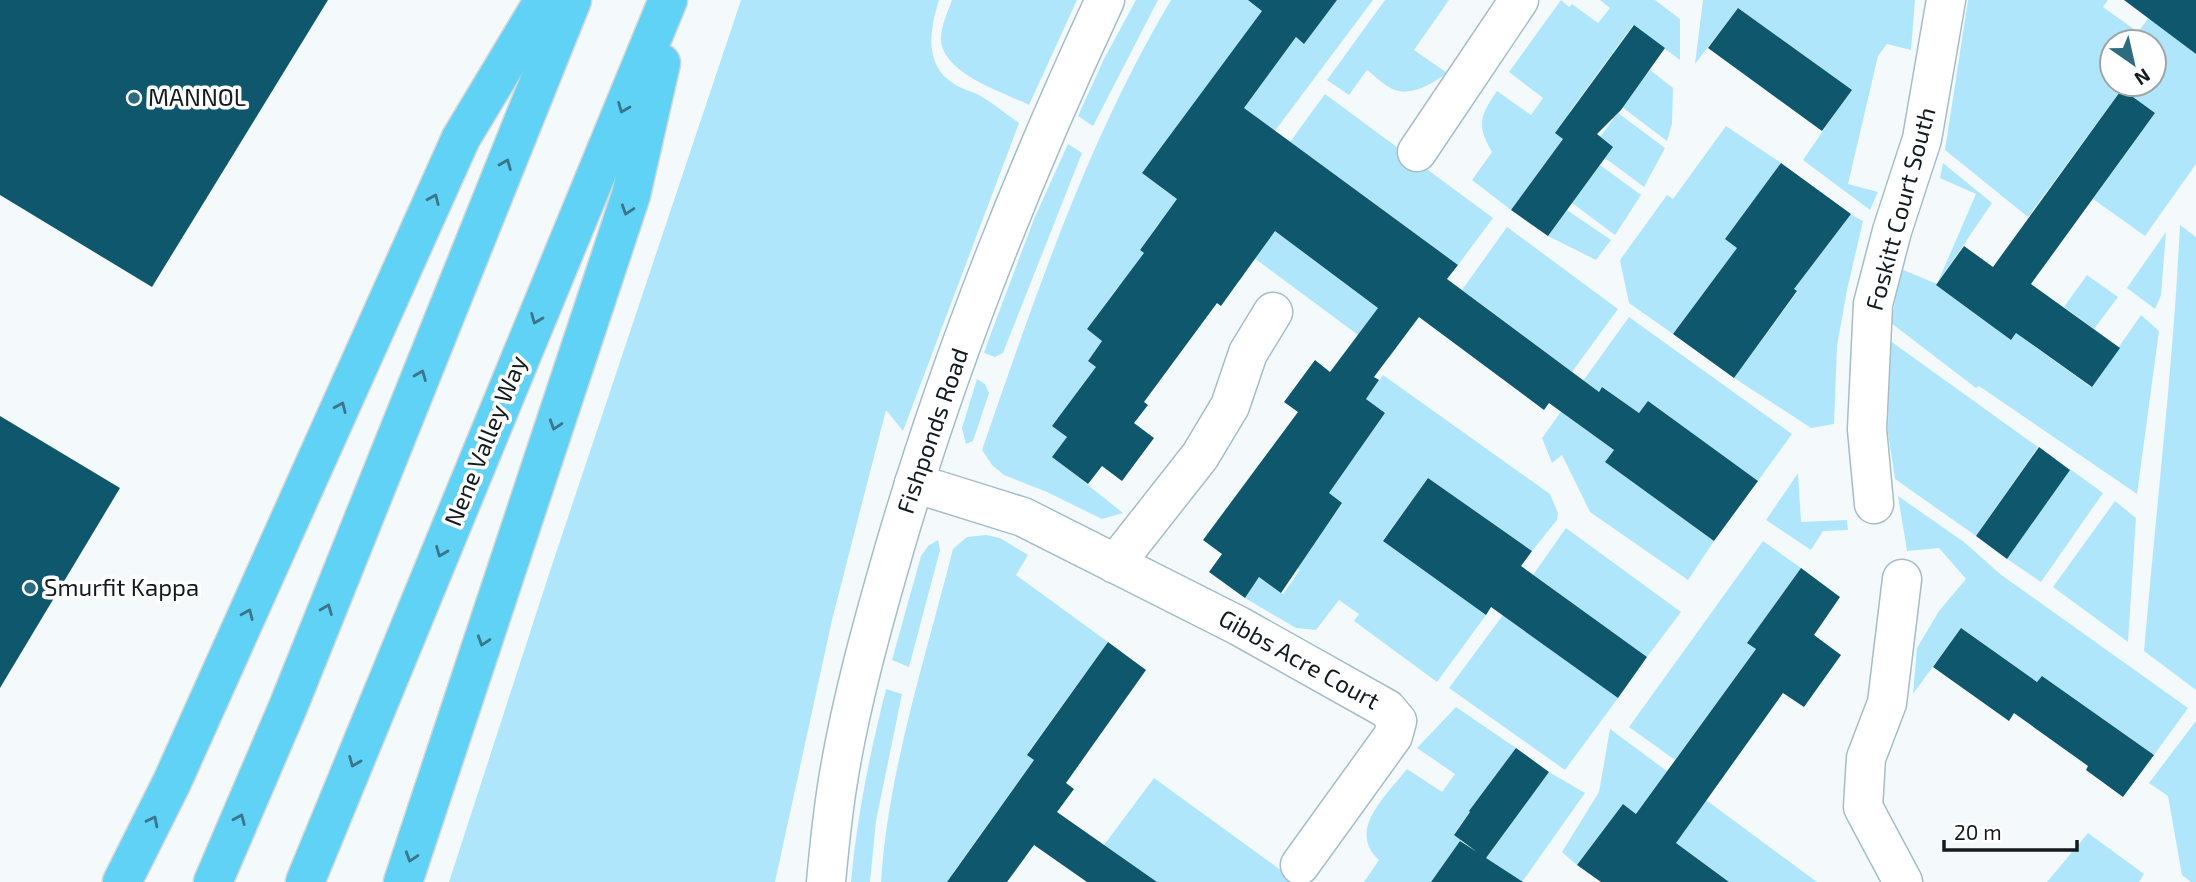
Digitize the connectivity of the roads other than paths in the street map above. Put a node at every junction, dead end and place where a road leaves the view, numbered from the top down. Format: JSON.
{"nodes":[{"id":1,"x":544,"y":0,"type":"edge"},
{"id":2,"x":572,"y":0,"type":"edge"},
{"id":3,"x":668,"y":0,"type":"edge"},
{"id":4,"x":676,"y":0,"type":"edge"},
{"id":5,"x":1105,"y":0,"type":"edge"},
{"id":6,"x":1520,"y":0,"type":"edge"},
{"id":7,"x":1946,"y":0,"type":"edge"},
{"id":8,"x":1417,"y":152,"type":"dead end"},
{"id":9,"x":1273,"y":312,"type":"dead end"},
{"id":10,"x":914,"y":483,"type":"junction"},
{"id":11,"x":1874,"y":504,"type":"dead end"},
{"id":12,"x":1115,"y":564,"type":"junction"},
{"id":13,"x":1902,"y":579,"type":"dead end"},
{"id":14,"x":1300,"y":865,"type":"dead end"},
{"id":15,"x":122,"y":882,"type":"edge"},
{"id":16,"x":213,"y":882,"type":"edge"},
{"id":17,"x":305,"y":882,"type":"edge"},
{"id":18,"x":403,"y":882,"type":"edge"},
{"id":19,"x":825,"y":882,"type":"edge"},
{"id":20,"x":1903,"y":882,"type":"edge"}],
"edges":[{"from":15,"to":1,"type":"highway","one_way":true},
{"from":16,"to":2,"type":"highway","one_way":true},
{"from":3,"to":17,"type":"highway","name":"Nene Valley Way","one_way":true},
{"from":4,"to":18,"type":"highway","one_way":true},
{"from":5,"to":10,"type":"street","name":"Fishponds Road"},
{"from":6,"to":8,"type":"street"},
{"from":7,"to":11,"type":"street","name":"Foskitt Court South"},
{"from":9,"to":12,"type":"street"},
{"from":10,"to":12,"type":"street","name":"Gibbs Acre Court"},
{"from":10,"to":19,"type":"street","name":"Fishponds Road"},
{"from":12,"to":14,"type":"street","name":"Gibbs Acre Court"},
{"from":13,"to":20,"type":"street"}]}
